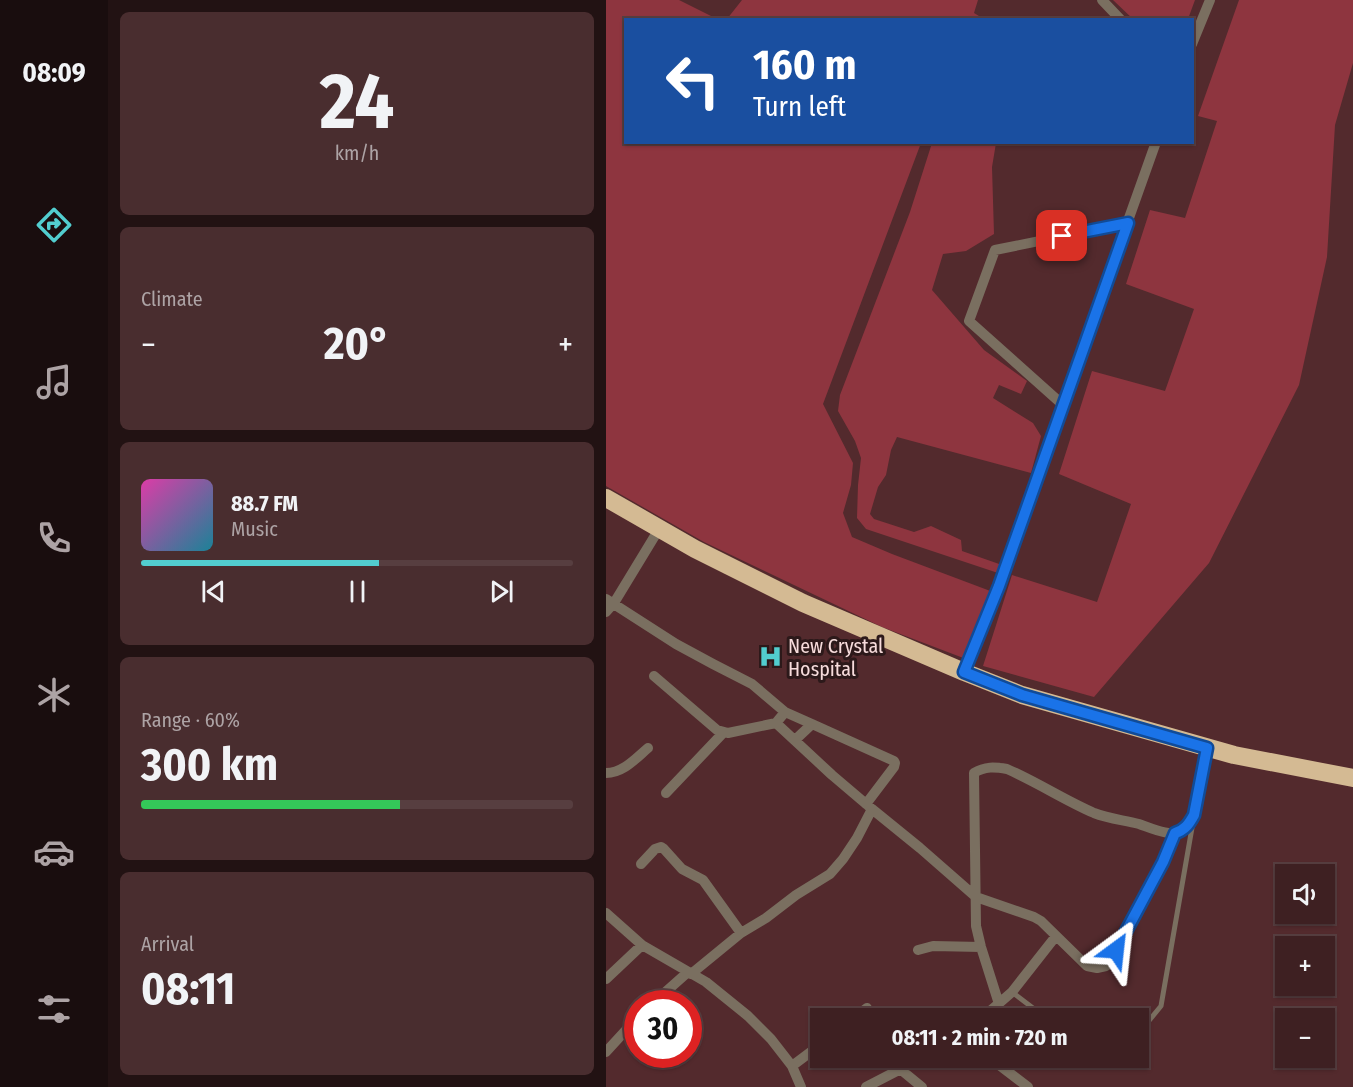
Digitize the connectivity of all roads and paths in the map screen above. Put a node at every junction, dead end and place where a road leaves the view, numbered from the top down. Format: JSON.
{"nodes":[{"id":1,"x":1102,"y":0,"type":"edge"},
{"id":2,"x":1210,"y":0,"type":"edge"},
{"id":3,"x":1119,"y":18,"type":"edge"},
{"id":4,"x":1194,"y":39,"type":"edge"},
{"id":5,"x":1155,"y":144,"type":"edge"},
{"id":6,"x":1128,"y":223,"type":"junction"},
{"id":7,"x":1063,"y":405,"type":"junction"},
{"id":8,"x":606,"y":498,"type":"edge"},
{"id":9,"x":659,"y":529,"type":"junction"},
{"id":10,"x":610,"y":601,"type":"edge"},
{"id":11,"x":606,"y":612,"type":"edge"},
{"id":12,"x":964,"y":672,"type":"junction"},
{"id":13,"x":654,"y":676,"type":"dead end"},
{"id":14,"x":785,"y":712,"type":"junction"},
{"id":15,"x":776,"y":723,"type":"junction"},
{"id":16,"x":812,"y":724,"type":"junction"},
{"id":17,"x":723,"y":733,"type":"junction"},
{"id":18,"x":795,"y":740,"type":"junction"},
{"id":19,"x":648,"y":748,"type":"dead end"},
{"id":20,"x":1207,"y":748,"type":"junction"},
{"id":21,"x":606,"y":773,"type":"edge"},
{"id":22,"x":1353,"y":778,"type":"edge"},
{"id":23,"x":666,"y":793,"type":"dead end"},
{"id":24,"x":869,"y":807,"type":"junction"},
{"id":25,"x":1194,"y":815,"type":"junction"},
{"id":26,"x":1175,"y":833,"type":"junction"},
{"id":27,"x":641,"y":864,"type":"dead end"},
{"id":28,"x":976,"y":897,"type":"junction"},
{"id":29,"x":606,"y":913,"type":"edge"},
{"id":30,"x":741,"y":933,"type":"junction"},
{"id":31,"x":1056,"y":936,"type":"junction"},
{"id":32,"x":642,"y":945,"type":"junction"},
{"id":33,"x":981,"y":947,"type":"junction"},
{"id":34,"x":918,"y":950,"type":"dead end"},
{"id":35,"x":689,"y":973,"type":"junction"},
{"id":36,"x":606,"y":979,"type":"edge"},
{"id":37,"x":669,"y":990,"type":"edge"},
{"id":38,"x":1012,"y":992,"type":"junction"},
{"id":39,"x":999,"y":1004,"type":"junction"},
{"id":40,"x":994,"y":1008,"type":"edge"},
{"id":41,"x":1033,"y":1008,"type":"edge"},
{"id":42,"x":1149,"y":1021,"type":"edge"},
{"id":43,"x":624,"y":1032,"type":"edge"},
{"id":44,"x":606,"y":1052,"type":"edge"},
{"id":45,"x":810,"y":1052,"type":"edge"},
{"id":46,"x":792,"y":1066,"type":"junction"},
{"id":47,"x":1003,"y":1068,"type":"edge"},
{"id":48,"x":900,"y":1069,"type":"joint"},
{"id":49,"x":801,"y":1087,"type":"edge"},
{"id":50,"x":866,"y":1087,"type":"edge"},
{"id":51,"x":922,"y":1087,"type":"edge"},
{"id":52,"x":1028,"y":1087,"type":"edge"}],
"edges":[{"from":1,"to":3,"type":"street"},
{"from":2,"to":4,"type":"street"},
{"from":5,"to":6,"type":"street"},
{"from":6,"to":7,"type":"street"},
{"from":6,"to":7,"type":"street"},
{"from":7,"to":12,"type":"street"},
{"from":8,"to":9,"type":"highway"},
{"from":9,"to":10,"type":"street"},
{"from":9,"to":12,"type":"highway"},
{"from":10,"to":11,"type":"street"},
{"from":10,"to":14,"type":"street"},
{"from":12,"to":20,"type":"highway"},
{"from":13,"to":17,"type":"street"},
{"from":14,"to":15,"type":"street"},
{"from":14,"to":16,"type":"street"},
{"from":15,"to":17,"type":"street"},
{"from":15,"to":18,"type":"street"},
{"from":16,"to":18,"type":"street"},
{"from":16,"to":24,"type":"street"},
{"from":17,"to":23,"type":"street"},
{"from":18,"to":24,"type":"street"},
{"from":19,"to":21,"type":"street"},
{"from":20,"to":22,"type":"highway"},
{"from":20,"to":25,"type":"street"},
{"from":24,"to":28,"type":"street"},
{"from":24,"to":30,"type":"street"},
{"from":25,"to":26,"type":"street"},
{"from":25,"to":42,"type":"lane"},
{"from":26,"to":28,"type":"street"},
{"from":26,"to":31,"type":"street"},
{"from":27,"to":30,"type":"street"},
{"from":28,"to":31,"type":"street"},
{"from":28,"to":33,"type":"street"},
{"from":29,"to":32,"type":"street"},
{"from":30,"to":35,"type":"street"},
{"from":31,"to":38,"type":"street"},
{"from":32,"to":35,"type":"street"},
{"from":32,"to":36,"type":"street"},
{"from":33,"to":34,"type":"street"},
{"from":33,"to":39,"type":"street"},
{"from":35,"to":37,"type":"street"},
{"from":35,"to":46,"type":"street"},
{"from":38,"to":39,"type":"street"},
{"from":38,"to":41,"type":"lane"},
{"from":39,"to":40,"type":"street"},
{"from":43,"to":44,"type":"street"},
{"from":45,"to":46,"type":"street"},
{"from":46,"to":49,"type":"street"},
{"from":47,"to":52,"type":"street"},
{"from":48,"to":50,"type":"street"},
{"from":48,"to":51,"type":"street"}]}
